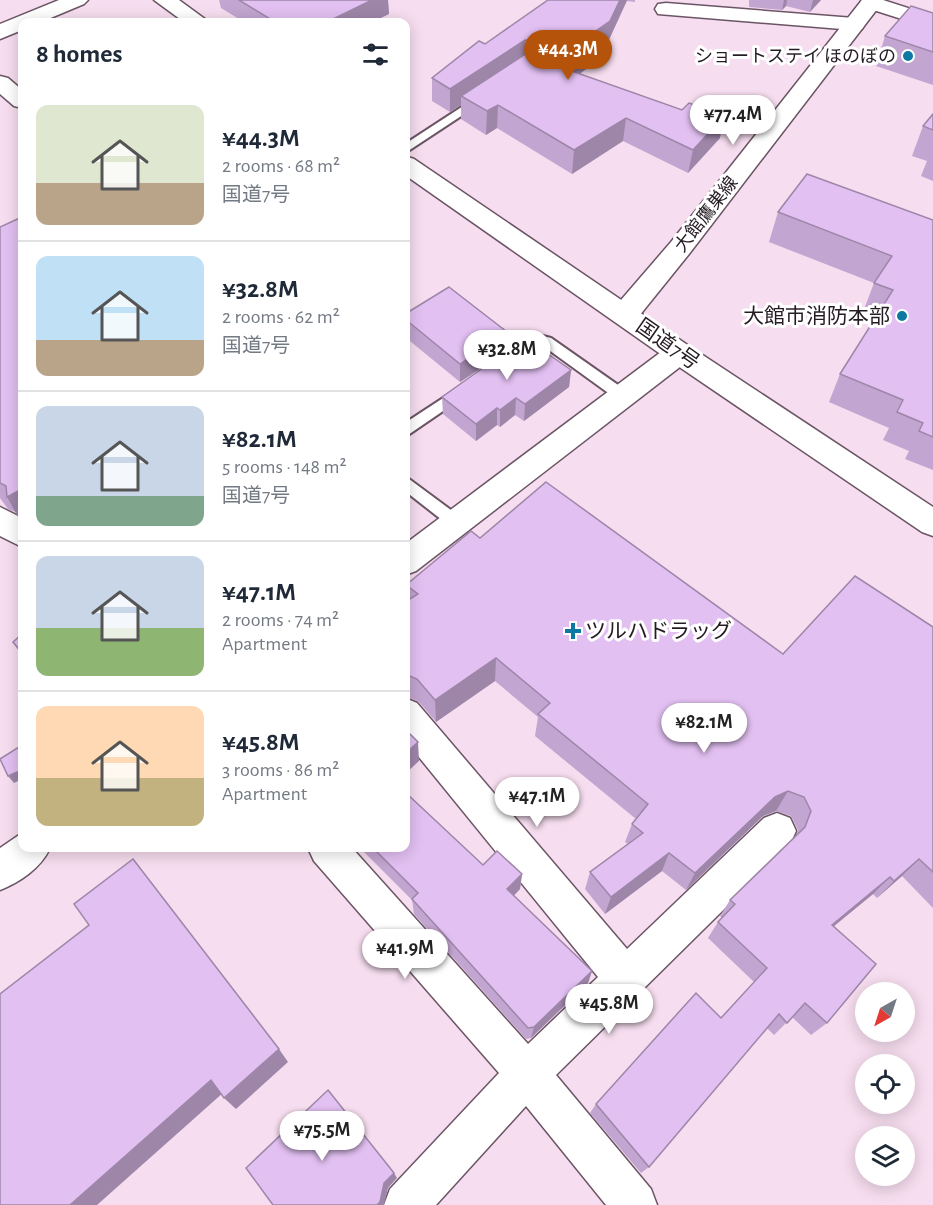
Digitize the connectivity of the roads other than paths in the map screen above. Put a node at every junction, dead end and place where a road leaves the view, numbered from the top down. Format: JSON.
{"nodes":[{"id":1,"x":77,"y":0,"type":"edge"},
{"id":2,"x":165,"y":0,"type":"edge"},
{"id":3,"x":872,"y":1,"type":"edge"},
{"id":4,"x":666,"y":9,"type":"dead end"},
{"id":5,"x":34,"y":18,"type":"edge"},
{"id":6,"x":192,"y":18,"type":"edge"},
{"id":7,"x":933,"y":23,"type":"edge"},
{"id":8,"x":854,"y":24,"type":"junction"},
{"id":9,"x":18,"y":25,"type":"edge"},
{"id":10,"x":0,"y":32,"type":"edge"},
{"id":11,"x":0,"y":83,"type":"edge"},
{"id":12,"x":489,"y":93,"type":"edge"},
{"id":13,"x":18,"y":98,"type":"edge"},
{"id":14,"x":410,"y":146,"type":"edge"},
{"id":15,"x":410,"y":167,"type":"edge"},
{"id":16,"x":625,"y":314,"type":"junction"},
{"id":17,"x":680,"y":353,"type":"junction"},
{"id":18,"x":498,"y":365,"type":"edge"},
{"id":19,"x":470,"y":385,"type":"edge"},
{"id":20,"x":623,"y":396,"type":"junction"},
{"id":21,"x":410,"y":428,"type":"edge"},
{"id":22,"x":410,"y":486,"type":"edge"},
{"id":23,"x":0,"y":519,"type":"edge"},
{"id":24,"x":457,"y":523,"type":"junction"},
{"id":25,"x":933,"y":523,"type":"edge"},
{"id":26,"x":18,"y":531,"type":"edge"},
{"id":27,"x":410,"y":558,"type":"edge"},
{"id":28,"x":410,"y":720,"type":"edge"},
{"id":29,"x":777,"y":831,"type":"dead end"},
{"id":30,"x":26,"y":852,"type":"edge"},
{"id":31,"x":331,"y":852,"type":"edge"},
{"id":32,"x":0,"y":871,"type":"edge"},
{"id":33,"x":625,"y":978,"type":"junction"},
{"id":34,"x":526,"y":1074,"type":"junction"},
{"id":35,"x":406,"y":1205,"type":"edge"},
{"id":36,"x":635,"y":1205,"type":"edge"}],
"edges":[{"from":1,"to":5,"type":"main road"},
{"from":2,"to":6,"type":"main road"},
{"from":3,"to":7,"type":"main road"},
{"from":3,"to":8,"type":"main road","name":"大館鷹巣線"},
{"from":4,"to":8,"type":"main road"},
{"from":8,"to":16,"type":"main road","name":"大館鷹巣線"},
{"from":9,"to":10,"type":"main road"},
{"from":11,"to":13,"type":"main road"},
{"from":12,"to":14,"type":"lane"},
{"from":15,"to":16,"type":"main road","name":"国道7号"},
{"from":16,"to":17,"type":"main road","name":"国道7号"},
{"from":17,"to":20,"type":"main road"},
{"from":17,"to":25,"type":"main road","name":"国道7号"},
{"from":18,"to":20,"type":"lane"},
{"from":19,"to":21,"type":"lane"},
{"from":20,"to":24,"type":"main road"},
{"from":22,"to":24,"type":"lane"},
{"from":23,"to":26,"type":"main road"},
{"from":24,"to":27,"type":"main road"},
{"from":28,"to":33,"type":"main road"},
{"from":29,"to":33,"type":"main road"},
{"from":30,"to":32,"type":"main road"},
{"from":31,"to":34,"type":"main road"},
{"from":33,"to":34,"type":"main road"},
{"from":34,"to":35,"type":"main road"},
{"from":34,"to":36,"type":"main road"}]}
